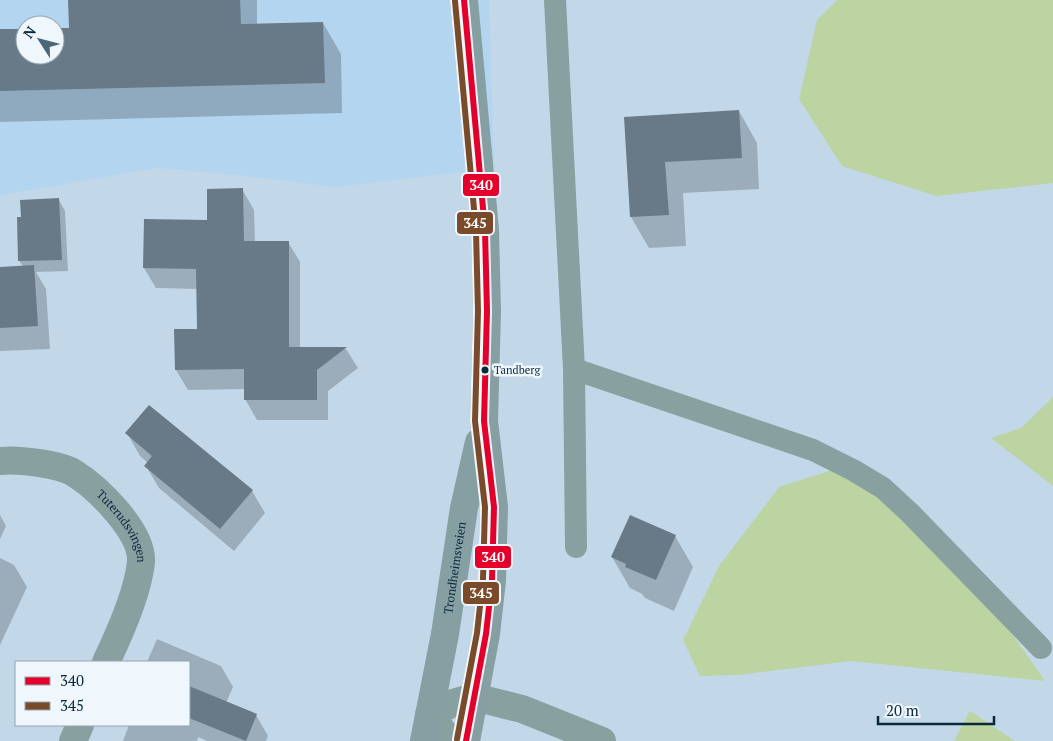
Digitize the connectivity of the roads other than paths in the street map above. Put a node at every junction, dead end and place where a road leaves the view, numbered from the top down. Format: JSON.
{"nodes":[{"id":1,"x":464,"y":0,"type":"edge"},
{"id":2,"x":555,"y":0,"type":"edge"},
{"id":3,"x":574,"y":369,"type":"junction"},
{"id":4,"x":484,"y":421,"type":"junction"},
{"id":5,"x":0,"y":461,"type":"edge"},
{"id":6,"x":576,"y":547,"type":"dead end"},
{"id":7,"x":1041,"y":648,"type":"dead end"},
{"id":8,"x":106,"y":661,"type":"edge"},
{"id":9,"x":474,"y":697,"type":"junction"},
{"id":10,"x":80,"y":726,"type":"edge"},
{"id":11,"x":427,"y":728,"type":"edge"},
{"id":12,"x":73,"y":741,"type":"edge"},
{"id":13,"x":457,"y":741,"type":"edge"},
{"id":14,"x":466,"y":741,"type":"edge"},
{"id":15,"x":602,"y":741,"type":"edge"}],
"edges":[{"from":1,"to":4,"type":"main road","name":"Trondheimsveien"},
{"from":2,"to":3,"type":"lane"},
{"from":3,"to":6,"type":"lane"},
{"from":3,"to":7,"type":"lane"},
{"from":4,"to":9,"type":"main road","name":"Trondheimsveien"},
{"from":4,"to":11,"type":"main road","name":"Trondheimsveien"},
{"from":5,"to":8,"type":"street","name":"Tuterudsvingen"},
{"from":9,"to":11,"type":"street"},
{"from":9,"to":14,"type":"main road","name":"Trondheimsveien"},
{"from":9,"to":15,"type":"street"},
{"from":10,"to":12,"type":"street"},
{"from":11,"to":13,"type":"street"}]}
